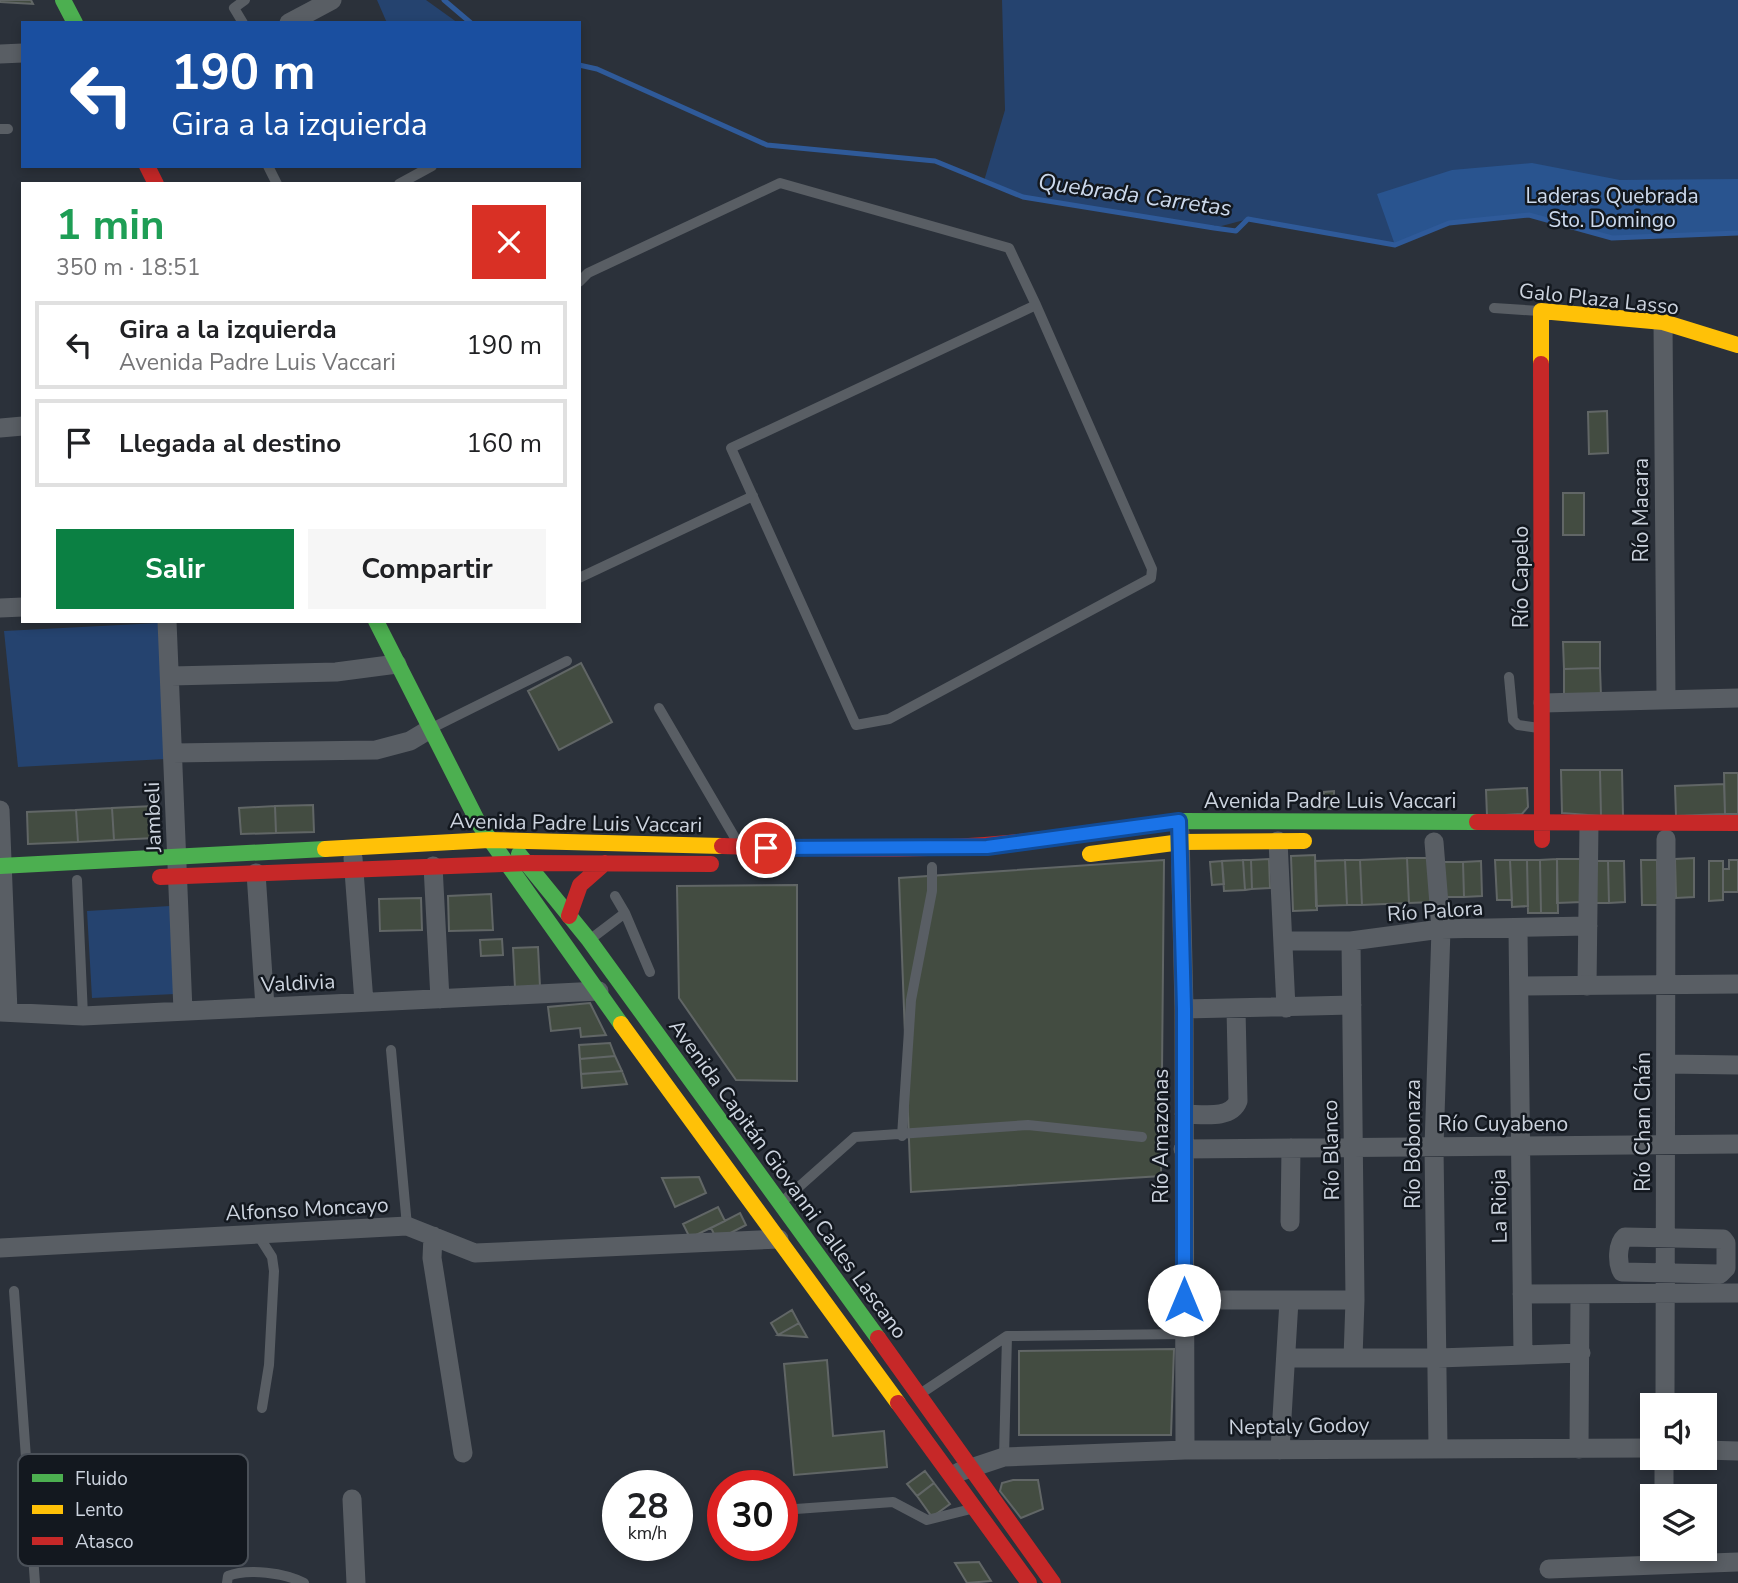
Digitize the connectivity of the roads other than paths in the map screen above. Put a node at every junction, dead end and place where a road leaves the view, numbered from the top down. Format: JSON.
{"nodes":[{"id":1,"x":245,"y":0,"type":"edge"},
{"id":2,"x":332,"y":0,"type":"edge"},
{"id":3,"x":66,"y":1,"type":"edge"},
{"id":4,"x":74,"y":21,"type":"edge"},
{"id":5,"x":242,"y":21,"type":"edge"},
{"id":6,"x":293,"y":21,"type":"edge"},
{"id":7,"x":21,"y":53,"type":"edge"},
{"id":8,"x":0,"y":54,"type":"edge"},
{"id":9,"x":428,"y":168,"type":"edge"},
{"id":10,"x":402,"y":182,"type":"edge"},
{"id":11,"x":581,"y":280,"type":"edge"},
{"id":12,"x":1036,"y":305,"type":"junction"},
{"id":13,"x":1494,"y":309,"type":"dead end"},
{"id":14,"x":1541,"y":312,"type":"junction"},
{"id":15,"x":1663,"y":322,"type":"junction"},
{"id":16,"x":1738,"y":345,"type":"edge"},
{"id":17,"x":21,"y":426,"type":"edge"},
{"id":18,"x":0,"y":428,"type":"edge"},
{"id":19,"x":753,"y":496,"type":"junction"},
{"id":20,"x":581,"y":577,"type":"edge"},
{"id":21,"x":21,"y":607,"type":"edge"},
{"id":22,"x":0,"y":608,"type":"edge"},
{"id":23,"x":167,"y":623,"type":"edge"},
{"id":24,"x":378,"y":623,"type":"edge"},
{"id":25,"x":567,"y":661,"type":"dead end"},
{"id":26,"x":397,"y":664,"type":"junction"},
{"id":27,"x":171,"y":676,"type":"junction"},
{"id":28,"x":1509,"y":677,"type":"dead end"},
{"id":29,"x":1666,"y":698,"type":"junction"},
{"id":30,"x":1738,"y":698,"type":"edge"},
{"id":31,"x":1543,"y":703,"type":"junction"},
{"id":32,"x":659,"y":708,"type":"dead end"},
{"id":33,"x":1543,"y":728,"type":"junction"},
{"id":34,"x":430,"y":729,"type":"junction"},
{"id":35,"x":173,"y":754,"type":"junction"},
{"id":36,"x":0,"y":810,"type":"edge"},
{"id":37,"x":474,"y":811,"type":"junction"},
{"id":38,"x":1179,"y":821,"type":"junction"},
{"id":39,"x":1542,"y":823,"type":"junction"},
{"id":40,"x":1738,"y":823,"type":"edge"},
{"id":41,"x":1583,"y":838,"type":"junction"},
{"id":42,"x":1660,"y":839,"type":"joint"},
{"id":43,"x":489,"y":840,"type":"junction"},
{"id":44,"x":506,"y":840,"type":"junction"},
{"id":45,"x":1714,"y":840,"type":"dead end"},
{"id":46,"x":1279,"y":841,"type":"junction"},
{"id":47,"x":1181,"y":842,"type":"junction"},
{"id":48,"x":1317,"y":842,"type":"dead end"},
{"id":49,"x":1434,"y":842,"type":"dead end"},
{"id":50,"x":1536,"y":842,"type":"joint"},
{"id":51,"x":352,"y":846,"type":"junction"},
{"id":52,"x":739,"y":847,"type":"junction"},
{"id":53,"x":1074,"y":856,"type":"dead end"},
{"id":54,"x":528,"y":863,"type":"junction"},
{"id":55,"x":605,"y":863,"type":"junction"},
{"id":56,"x":505,"y":864,"type":"junction"},
{"id":57,"x":732,"y":864,"type":"dead end"},
{"id":58,"x":433,"y":866,"type":"junction"},
{"id":59,"x":932,"y":866,"type":"dead end"},
{"id":60,"x":177,"y":867,"type":"junction"},
{"id":61,"x":354,"y":869,"type":"junction"},
{"id":62,"x":2,"y":873,"type":"edge"},
{"id":63,"x":256,"y":873,"type":"junction"},
{"id":64,"x":139,"y":878,"type":"dead end"},
{"id":65,"x":78,"y":880,"type":"dead end"},
{"id":66,"x":40,"y":881,"type":"dead end"},
{"id":67,"x":615,"y":896,"type":"dead end"},
{"id":68,"x":625,"y":913,"type":"junction"},
{"id":69,"x":569,"y":916,"type":"junction"},
{"id":70,"x":1588,"y":926,"type":"junction"},
{"id":71,"x":1441,"y":929,"type":"junction"},
{"id":72,"x":1518,"y":930,"type":"junction"},
{"id":73,"x":589,"y":940,"type":"junction"},
{"id":74,"x":1285,"y":941,"type":"junction"},
{"id":75,"x":1351,"y":941,"type":"junction"},
{"id":76,"x":650,"y":972,"type":"dead end"},
{"id":77,"x":1738,"y":984,"type":"edge"},
{"id":78,"x":1666,"y":985,"type":"junction"},
{"id":79,"x":1519,"y":986,"type":"junction"},
{"id":80,"x":1587,"y":986,"type":"junction"},
{"id":81,"x":599,"y":991,"type":"junction"},
{"id":82,"x":440,"y":999,"type":"junction"},
{"id":83,"x":364,"y":1002,"type":"junction"},
{"id":84,"x":1352,"y":1005,"type":"junction"},
{"id":85,"x":265,"y":1007,"type":"junction"},
{"id":86,"x":1286,"y":1008,"type":"junction"},
{"id":87,"x":1184,"y":1009,"type":"junction"},
{"id":88,"x":1236,"y":1009,"type":"junction"},
{"id":89,"x":4,"y":1012,"type":"edge"},
{"id":90,"x":183,"y":1012,"type":"junction"},
{"id":91,"x":83,"y":1016,"type":"junction"},
{"id":92,"x":391,"y":1050,"type":"dead end"},
{"id":93,"x":1666,"y":1064,"type":"junction"},
{"id":94,"x":1738,"y":1065,"type":"edge"},
{"id":95,"x":1184,"y":1114,"type":"junction"},
{"id":96,"x":902,"y":1136,"type":"junction"},
{"id":97,"x":1142,"y":1137,"type":"dead end"},
{"id":98,"x":1738,"y":1144,"type":"edge"},
{"id":99,"x":1665,"y":1145,"type":"junction"},
{"id":100,"x":1434,"y":1147,"type":"junction"},
{"id":101,"x":1521,"y":1147,"type":"junction"},
{"id":102,"x":1291,"y":1148,"type":"junction"},
{"id":103,"x":1353,"y":1148,"type":"junction"},
{"id":104,"x":1183,"y":1149,"type":"junction"},
{"id":105,"x":781,"y":1203,"type":"junction"},
{"id":106,"x":1290,"y":1222,"type":"dead end"},
{"id":107,"x":407,"y":1226,"type":"junction"},
{"id":108,"x":258,"y":1235,"type":"junction"},
{"id":109,"x":433,"y":1236,"type":"junction"},
{"id":110,"x":1665,"y":1237,"type":"junction"},
{"id":111,"x":779,"y":1239,"type":"junction"},
{"id":112,"x":0,"y":1248,"type":"edge"},
{"id":113,"x":1665,"y":1273,"type":"junction"},
{"id":114,"x":14,"y":1291,"type":"dead end"},
{"id":115,"x":1738,"y":1293,"type":"edge"},
{"id":116,"x":1522,"y":1294,"type":"junction"},
{"id":117,"x":1580,"y":1294,"type":"junction"},
{"id":118,"x":1665,"y":1294,"type":"junction"},
{"id":119,"x":1184,"y":1300,"type":"junction"},
{"id":120,"x":1355,"y":1300,"type":"junction"},
{"id":121,"x":1289,"y":1301,"type":"junction"},
{"id":122,"x":1184,"y":1334,"type":"junction"},
{"id":123,"x":1007,"y":1336,"type":"junction"},
{"id":124,"x":1581,"y":1353,"type":"junction"},
{"id":125,"x":1523,"y":1355,"type":"junction"},
{"id":126,"x":1286,"y":1358,"type":"junction"},
{"id":127,"x":1353,"y":1358,"type":"junction"},
{"id":128,"x":1438,"y":1358,"type":"junction"},
{"id":129,"x":1665,"y":1393,"type":"edge"},
{"id":130,"x":919,"y":1395,"type":"junction"},
{"id":131,"x":262,"y":1408,"type":"dead end"},
{"id":132,"x":1438,"y":1447,"type":"junction"},
{"id":133,"x":1640,"y":1448,"type":"edge"},
{"id":134,"x":1579,"y":1449,"type":"junction"},
{"id":135,"x":1185,"y":1450,"type":"junction"},
{"id":136,"x":1280,"y":1450,"type":"junction"},
{"id":137,"x":1717,"y":1450,"type":"edge"},
{"id":138,"x":1738,"y":1451,"type":"edge"},
{"id":139,"x":463,"y":1453,"type":"dead end"},
{"id":140,"x":26,"y":1454,"type":"edge"},
{"id":141,"x":1004,"y":1457,"type":"junction"},
{"id":142,"x":971,"y":1468,"type":"junction"},
{"id":143,"x":951,"y":1475,"type":"junction"},
{"id":144,"x":352,"y":1499,"type":"dead end"},
{"id":145,"x":975,"y":1508,"type":"junction"},
{"id":146,"x":798,"y":1509,"type":"edge"},
{"id":147,"x":1640,"y":1560,"type":"edge"},
{"id":148,"x":1717,"y":1561,"type":"edge"},
{"id":149,"x":1738,"y":1562,"type":"edge"},
{"id":150,"x":1549,"y":1569,"type":"dead end"},
{"id":151,"x":227,"y":1583,"type":"edge"},
{"id":152,"x":304,"y":1583,"type":"edge"},
{"id":153,"x":356,"y":1583,"type":"edge"},
{"id":154,"x":1029,"y":1583,"type":"edge"},
{"id":155,"x":1053,"y":1583,"type":"edge"}],
"edges":[{"from":1,"to":5,"type":"lane"},
{"from":2,"to":6,"type":"street"},
{"from":3,"to":4,"type":"main road"},
{"from":7,"to":8,"type":"street"},
{"from":9,"to":10,"type":"lane"},
{"from":11,"to":12,"type":"lane"},
{"from":12,"to":19,"type":"lane"},
{"from":12,"to":19,"type":"lane"},
{"from":13,"to":14,"type":"lane","name":"Galo Plaza Lasso"},
{"from":14,"to":15,"type":"main road","name":"Galo Plaza Lasso"},
{"from":14,"to":31,"type":"main road","name":"Río Capelo"},
{"from":15,"to":16,"type":"main road","name":"Galo Plaza Lasso"},
{"from":15,"to":29,"type":"street","name":"Río Macara"},
{"from":17,"to":18,"type":"street"},
{"from":19,"to":20,"type":"lane"},
{"from":21,"to":22,"type":"street"},
{"from":23,"to":27,"type":"street","name":"Jambeli"},
{"from":24,"to":26,"type":"main road","name":"Avenida Capitán Giovanni Calles Lascano"},
{"from":25,"to":34,"type":"lane"},
{"from":26,"to":27,"type":"street"},
{"from":26,"to":34,"type":"main road","name":"Avenida Capitán Giovanni Calles Lascano"},
{"from":27,"to":35,"type":"street","name":"Jambeli"},
{"from":28,"to":33,"type":"lane"},
{"from":29,"to":30,"type":"street"},
{"from":29,"to":31,"type":"street"},
{"from":31,"to":33,"type":"main road","name":"Río Capelo"},
{"from":32,"to":52,"type":"lane"},
{"from":33,"to":39,"type":"main road","name":"Río Capelo"},
{"from":34,"to":35,"type":"street"},
{"from":34,"to":37,"type":"main road","name":"Avenida Capitán Giovanni Calles Lascano"},
{"from":35,"to":60,"type":"street","name":"Jambeli"},
{"from":36,"to":62,"type":"street"},
{"from":37,"to":43,"type":"main road","name":"Avenida Capitán Giovanni Calles Lascano"},
{"from":37,"to":44,"type":"main road","name":"Avenida Capitán Giovanni Calles Lascano"},
{"from":38,"to":39,"type":"main road","name":"Avenida Padre Luis Vaccari"},
{"from":38,"to":47,"type":"street","name":"Río Amazonas"},
{"from":38,"to":52,"type":"main road","name":"Avenida Padre Luis Vaccari"},
{"from":39,"to":41,"type":"main road","name":"Avenida Padre Luis Vaccari"},
{"from":39,"to":50,"type":"main road","name":"Río Capelo"},
{"from":40,"to":41,"type":"main road","name":"Avenida Padre Luis Vaccari"},
{"from":41,"to":50,"type":"main road","name":"Avenida Padre Luis Vaccari"},
{"from":41,"to":70,"type":"street"},
{"from":42,"to":45,"type":"main road"},
{"from":42,"to":78,"type":"street","name":"Río Chan Chán"},
{"from":43,"to":44,"type":"main road","name":"Avenida Padre Luis Vaccari"},
{"from":43,"to":51,"type":"main road","name":"Avenida Padre Luis Vaccari"},
{"from":43,"to":56,"type":"main road","name":"Avenida Capitán Giovanni Calles Lascano"},
{"from":44,"to":52,"type":"main road","name":"Avenida Padre Luis Vaccari"},
{"from":44,"to":54,"type":"main road","name":"Avenida Capitán Giovanni Calles Lascano"},
{"from":46,"to":47,"type":"main road","name":"Avenida Padre Luis Vaccari"},
{"from":46,"to":48,"type":"main road","name":"Avenida Padre Luis Vaccari"},
{"from":46,"to":74,"type":"street"},
{"from":47,"to":53,"type":"main road","name":"Avenida Padre Luis Vaccari"},
{"from":47,"to":87,"type":"street","name":"Río Amazonas"},
{"from":49,"to":71,"type":"street","name":"Río Bobonaza"},
{"from":51,"to":60,"type":"main road","name":"Avenida Padre Luis Vaccari"},
{"from":51,"to":61,"type":"street"},
{"from":54,"to":55,"type":"main road","name":"Avenida Padre Luis Vaccari"},
{"from":54,"to":56,"type":"main road","name":"Avenida Padre Luis Vaccari"},
{"from":54,"to":69,"type":"main road","name":"Avenida Capitán Giovanni Calles Lascano"},
{"from":55,"to":57,"type":"main road","name":"Avenida Padre Luis Vaccari"},
{"from":55,"to":69,"type":"main road"},
{"from":56,"to":58,"type":"main road","name":"Avenida Padre Luis Vaccari"},
{"from":56,"to":81,"type":"main road","name":"Avenida Capitán Giovanni Calles Lascano"},
{"from":58,"to":61,"type":"main road","name":"Avenida Padre Luis Vaccari"},
{"from":58,"to":82,"type":"street"},
{"from":59,"to":96,"type":"lane"},
{"from":60,"to":62,"type":"main road","name":"Avenida Padre Luis Vaccari"},
{"from":60,"to":63,"type":"main road","name":"Avenida Padre Luis Vaccari"},
{"from":60,"to":64,"type":"main road","name":"Avenida Padre Luis Vaccari"},
{"from":60,"to":90,"type":"street","name":"Jambeli"},
{"from":61,"to":63,"type":"main road","name":"Avenida Padre Luis Vaccari"},
{"from":61,"to":83,"type":"street"},
{"from":62,"to":66,"type":"main road"},
{"from":62,"to":89,"type":"street"},
{"from":63,"to":85,"type":"street"},
{"from":65,"to":91,"type":"lane"},
{"from":67,"to":68,"type":"lane"},
{"from":68,"to":73,"type":"lane"},
{"from":68,"to":76,"type":"lane"},
{"from":69,"to":73,"type":"main road","name":"Avenida Capitán Giovanni Calles Lascano"},
{"from":70,"to":72,"type":"street","name":"Río Palora"},
{"from":70,"to":80,"type":"street"},
{"from":71,"to":72,"type":"street","name":"Río Palora"},
{"from":71,"to":75,"type":"street","name":"Río Palora"},
{"from":71,"to":100,"type":"street","name":"Río Bobonaza"},
{"from":72,"to":79,"type":"street","name":"La Rioja"},
{"from":73,"to":105,"type":"main road","name":"Avenida Capitán Giovanni Calles Lascano"},
{"from":74,"to":75,"type":"street","name":"Río Palora"},
{"from":74,"to":86,"type":"street"},
{"from":75,"to":84,"type":"street","name":"Río Blanco"},
{"from":77,"to":78,"type":"street"},
{"from":78,"to":80,"type":"street"},
{"from":78,"to":93,"type":"street","name":"Río Chan Chán"},
{"from":79,"to":80,"type":"street"},
{"from":79,"to":101,"type":"street","name":"La Rioja"},
{"from":81,"to":82,"type":"street","name":"Valdivia"},
{"from":81,"to":111,"type":"main road","name":"Avenida Capitán Giovanni Calles Lascano"},
{"from":82,"to":83,"type":"street","name":"Valdivia"},
{"from":83,"to":85,"type":"street","name":"Valdivia"},
{"from":84,"to":86,"type":"street"},
{"from":84,"to":103,"type":"street","name":"Río Blanco"},
{"from":85,"to":90,"type":"street","name":"Valdivia"},
{"from":86,"to":88,"type":"street"},
{"from":87,"to":88,"type":"street"},
{"from":87,"to":95,"type":"street","name":"Río Amazonas"},
{"from":88,"to":95,"type":"street"},
{"from":89,"to":91,"type":"street","name":"Valdivia"},
{"from":90,"to":91,"type":"street","name":"Valdivia"},
{"from":92,"to":107,"type":"lane"},
{"from":93,"to":94,"type":"street"},
{"from":93,"to":99,"type":"street","name":"Río Chan Chán"},
{"from":95,"to":104,"type":"street","name":"Río Amazonas"},
{"from":96,"to":97,"type":"lane"},
{"from":96,"to":105,"type":"lane"},
{"from":98,"to":99,"type":"street","name":"Río Cuyabeno"},
{"from":99,"to":101,"type":"street","name":"Río Cuyabeno"},
{"from":99,"to":110,"type":"street","name":"Río Chan Chán"},
{"from":100,"to":101,"type":"street","name":"Río Cuyabeno"},
{"from":100,"to":103,"type":"street","name":"Río Cuyabeno"},
{"from":100,"to":128,"type":"street","name":"Río Bobonaza"},
{"from":101,"to":116,"type":"street","name":"La Rioja"},
{"from":102,"to":103,"type":"street","name":"Río Cuyabeno"},
{"from":102,"to":104,"type":"street","name":"Río Cuyabeno"},
{"from":102,"to":106,"type":"street"},
{"from":103,"to":120,"type":"street","name":"Río Blanco"},
{"from":104,"to":119,"type":"street","name":"Río Amazonas"},
{"from":105,"to":130,"type":"main road","name":"Avenida Capitán Giovanni Calles Lascano"},
{"from":107,"to":108,"type":"street","name":"Alfonso Moncayo"},
{"from":107,"to":109,"type":"street","name":"Alfonso Moncayo"},
{"from":108,"to":112,"type":"street","name":"Alfonso Moncayo"},
{"from":108,"to":131,"type":"lane"},
{"from":109,"to":111,"type":"street","name":"Alfonso Moncayo"},
{"from":109,"to":139,"type":"street"},
{"from":110,"to":113,"type":"street","name":"Río Chan Chán"},
{"from":110,"to":113,"type":"street"},
{"from":110,"to":113,"type":"street"},
{"from":111,"to":143,"type":"main road","name":"Avenida Capitán Giovanni Calles Lascano"},
{"from":113,"to":118,"type":"street","name":"Río Chan Chán"},
{"from":114,"to":140,"type":"lane"},
{"from":115,"to":118,"type":"street"},
{"from":116,"to":117,"type":"street"},
{"from":116,"to":125,"type":"street","name":"La Rioja"},
{"from":117,"to":118,"type":"street"},
{"from":117,"to":124,"type":"street"},
{"from":118,"to":129,"type":"street","name":"Río Chan Chán"},
{"from":119,"to":121,"type":"street"},
{"from":119,"to":122,"type":"street","name":"Río Amazonas"},
{"from":120,"to":121,"type":"street"},
{"from":120,"to":127,"type":"street","name":"Río Blanco"},
{"from":121,"to":126,"type":"street"},
{"from":122,"to":123,"type":"lane"},
{"from":122,"to":135,"type":"street","name":"Río Amazonas"},
{"from":123,"to":130,"type":"lane"},
{"from":123,"to":141,"type":"lane"},
{"from":124,"to":125,"type":"street"},
{"from":124,"to":134,"type":"street"},
{"from":125,"to":128,"type":"street"},
{"from":126,"to":127,"type":"street"},
{"from":126,"to":136,"type":"street"},
{"from":127,"to":128,"type":"street"},
{"from":128,"to":132,"type":"street","name":"Río Bobonaza"},
{"from":130,"to":142,"type":"main road","name":"Avenida Capitán Giovanni Calles Lascano"},
{"from":132,"to":134,"type":"street","name":"Neptaly Godoy"},
{"from":132,"to":136,"type":"street","name":"Neptaly Godoy"},
{"from":133,"to":134,"type":"street","name":"Neptaly Godoy"},
{"from":135,"to":136,"type":"street","name":"Neptaly Godoy"},
{"from":135,"to":141,"type":"street","name":"Neptaly Godoy"},
{"from":137,"to":138,"type":"street"},
{"from":141,"to":142,"type":"street","name":"Neptaly Godoy"},
{"from":142,"to":143,"type":"street","name":"Neptaly Godoy"},
{"from":142,"to":155,"type":"main road","name":"Avenida Capitán Giovanni Calles Lascano"},
{"from":143,"to":145,"type":"main road","name":"Avenida Capitán Giovanni Calles Lascano"},
{"from":144,"to":153,"type":"street"},
{"from":145,"to":146,"type":"lane"},
{"from":145,"to":154,"type":"main road","name":"Avenida Capitán Giovanni Calles Lascano"},
{"from":147,"to":150,"type":"street"},
{"from":148,"to":149,"type":"street"},
{"from":151,"to":152,"type":"lane"}]}
